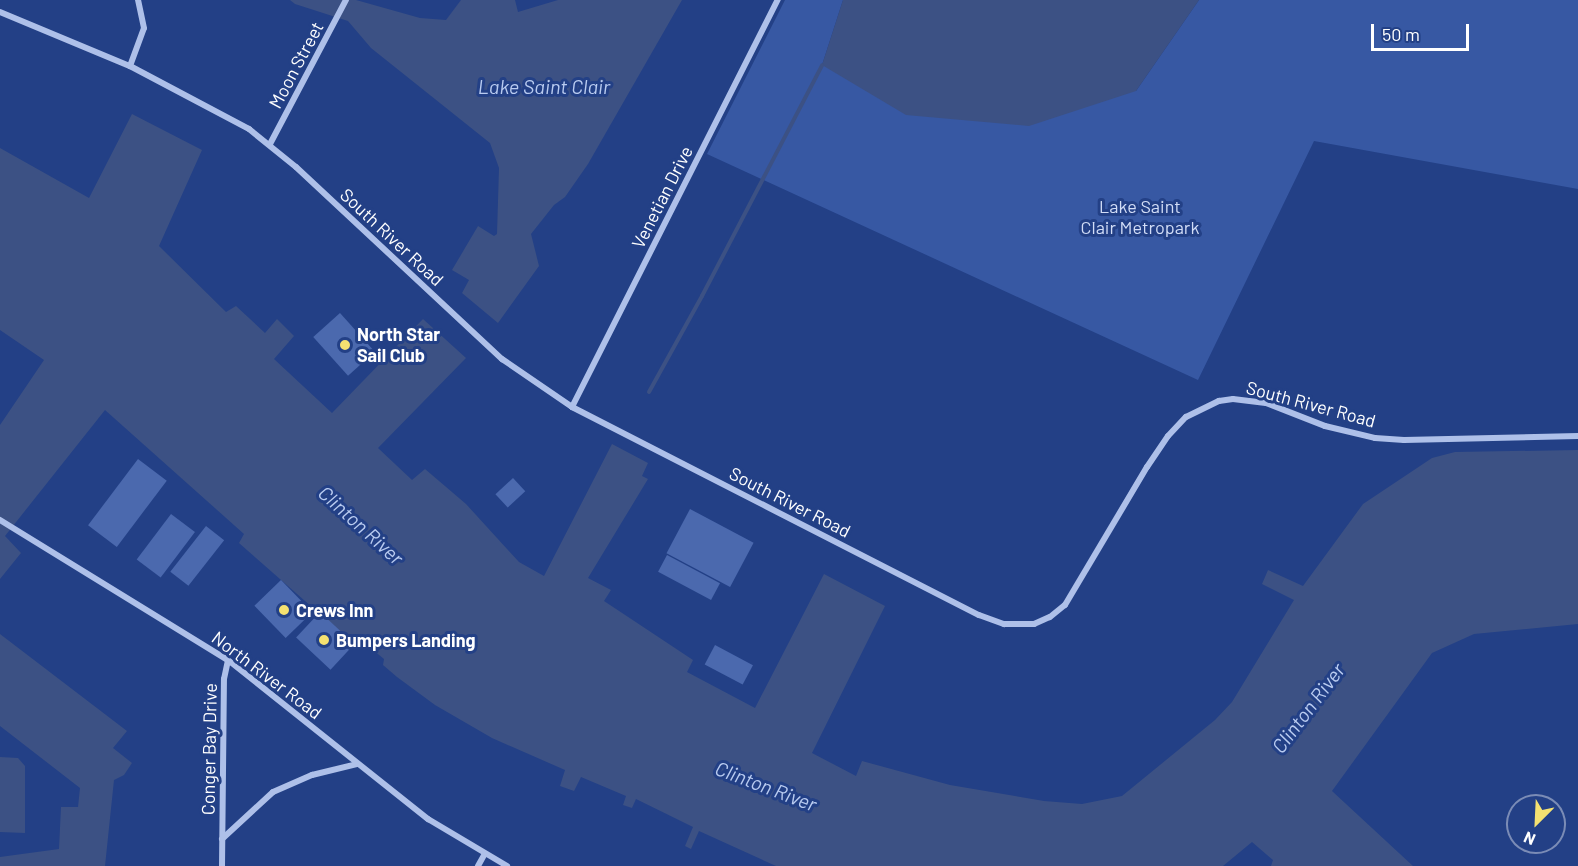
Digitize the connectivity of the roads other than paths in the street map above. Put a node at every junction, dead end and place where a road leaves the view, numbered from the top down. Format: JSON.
{"nodes":[{"id":1,"x":138,"y":0,"type":"edge"},
{"id":2,"x":346,"y":0,"type":"edge"},
{"id":3,"x":778,"y":0,"type":"edge"},
{"id":4,"x":0,"y":12,"type":"edge"},
{"id":5,"x":130,"y":66,"type":"junction"},
{"id":6,"x":270,"y":144,"type":"junction"},
{"id":7,"x":572,"y":407,"type":"junction"},
{"id":8,"x":1578,"y":435,"type":"edge"},
{"id":9,"x":0,"y":519,"type":"edge"},
{"id":10,"x":228,"y":660,"type":"junction"},
{"id":11,"x":357,"y":764,"type":"junction"},
{"id":12,"x":222,"y":839,"type":"junction"},
{"id":13,"x":484,"y":855,"type":"junction"},
{"id":14,"x":222,"y":866,"type":"edge"},
{"id":15,"x":478,"y":866,"type":"edge"},
{"id":16,"x":507,"y":866,"type":"edge"}],
"edges":[{"from":1,"to":5,"type":"street"},
{"from":2,"to":6,"type":"street","name":"Moon Street"},
{"from":3,"to":7,"type":"street","name":"Venetian Drive"},
{"from":4,"to":5,"type":"street","name":"South River Road"},
{"from":5,"to":6,"type":"street","name":"South River Road"},
{"from":6,"to":7,"type":"street","name":"South River Road"},
{"from":7,"to":8,"type":"street","name":"South River Road"},
{"from":9,"to":10,"type":"street","name":"North River Road"},
{"from":10,"to":11,"type":"street","name":"North River Road"},
{"from":10,"to":12,"type":"street","name":"Conger Bay Drive"},
{"from":11,"to":12,"type":"street","name":"Conger Bay Drive"},
{"from":11,"to":13,"type":"street","name":"North River Road"},
{"from":12,"to":14,"type":"street","name":"Conger Bay Drive"},
{"from":13,"to":15,"type":"street"},
{"from":13,"to":16,"type":"street","name":"North River Road"}]}
